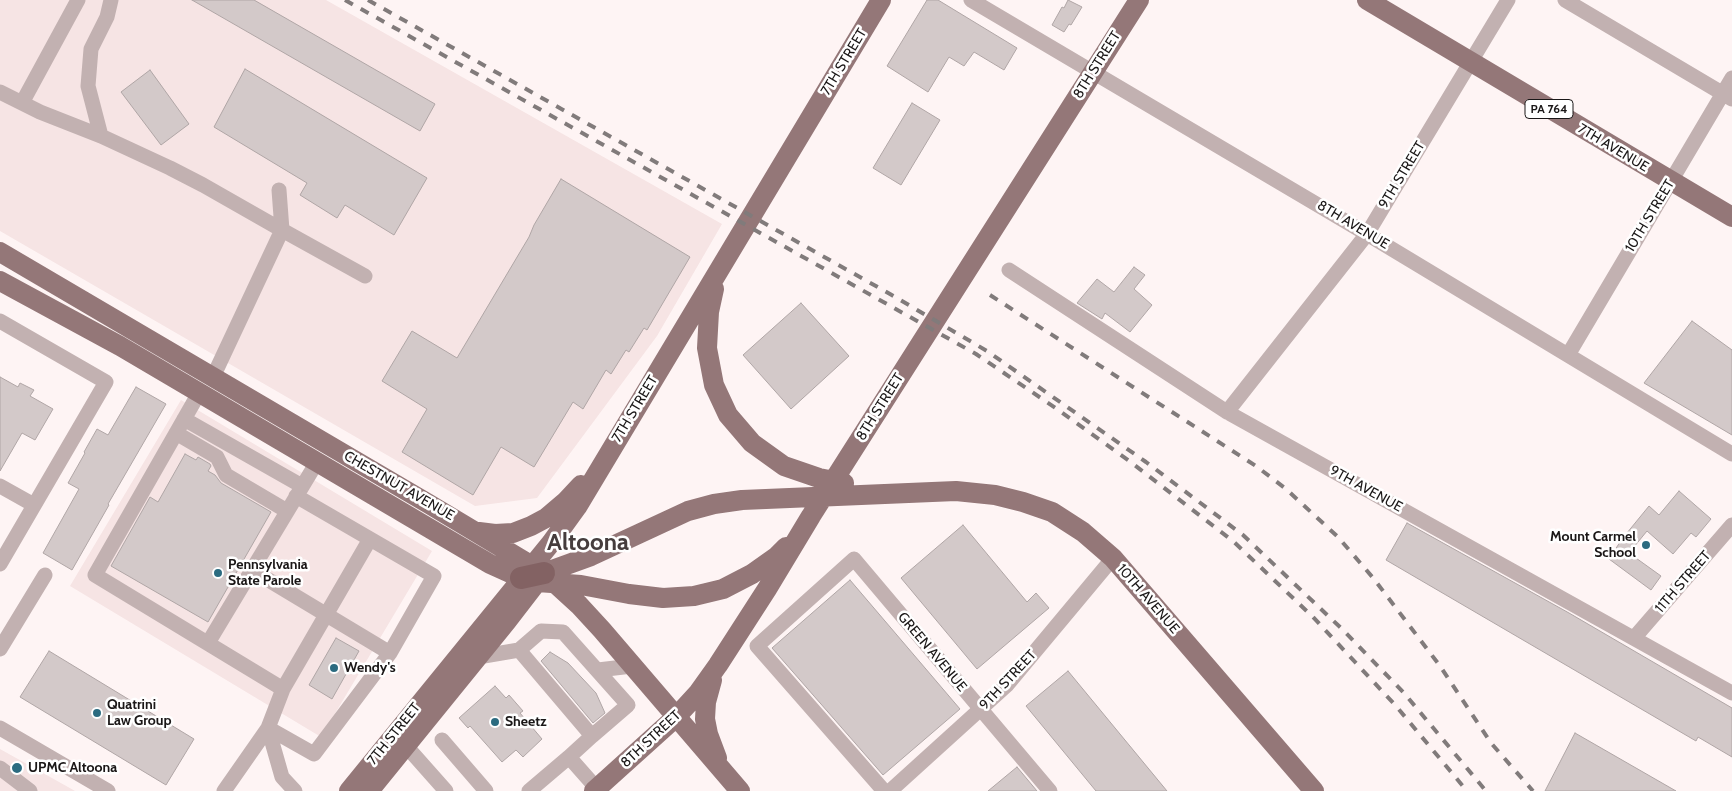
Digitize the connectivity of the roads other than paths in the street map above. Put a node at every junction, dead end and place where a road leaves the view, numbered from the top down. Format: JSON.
{"nodes":[{"id":1,"x":78,"y":0,"type":"edge"},
{"id":2,"x":111,"y":0,"type":"edge"},
{"id":3,"x":881,"y":0,"type":"edge"},
{"id":4,"x":971,"y":0,"type":"edge"},
{"id":5,"x":1138,"y":0,"type":"edge"},
{"id":6,"x":1367,"y":0,"type":"edge"},
{"id":7,"x":1508,"y":0,"type":"edge"},
{"id":8,"x":1565,"y":0,"type":"edge"},
{"id":9,"x":1470,"y":63,"type":"junction"},
{"id":10,"x":1732,"y":78,"type":"edge"},
{"id":11,"x":0,"y":92,"type":"edge"},
{"id":12,"x":1727,"y":97,"type":"edge"},
{"id":13,"x":22,"y":103,"type":"junction"},
{"id":14,"x":101,"y":136,"type":"junction"},
{"id":15,"x":1671,"y":182,"type":"junction"},
{"id":16,"x":279,"y":190,"type":"dead end"},
{"id":17,"x":1732,"y":217,"type":"edge"},
{"id":18,"x":282,"y":230,"type":"junction"},
{"id":19,"x":1367,"y":234,"type":"junction"},
{"id":20,"x":0,"y":252,"type":"edge"},
{"id":21,"x":726,"y":260,"type":"junction"},
{"id":22,"x":1009,"y":270,"type":"dead end"},
{"id":23,"x":365,"y":276,"type":"dead end"},
{"id":24,"x":0,"y":281,"type":"edge"},
{"id":25,"x":0,"y":321,"type":"edge"},
{"id":26,"x":1568,"y":354,"type":"junction"},
{"id":27,"x":213,"y":377,"type":"junction"},
{"id":28,"x":199,"y":392,"type":"junction"},
{"id":29,"x":1227,"y":412,"type":"junction"},
{"id":30,"x":184,"y":419,"type":"junction"},
{"id":31,"x":176,"y":433,"type":"junction"},
{"id":32,"x":616,"y":440,"type":"junction"},
{"id":33,"x":1732,"y":454,"type":"edge"},
{"id":34,"x":316,"y":462,"type":"junction"},
{"id":35,"x":0,"y":486,"type":"edge"},
{"id":36,"x":299,"y":491,"type":"junction"},
{"id":37,"x":932,"y":491,"type":"junction"},
{"id":38,"x":34,"y":506,"type":"junction"},
{"id":39,"x":287,"y":511,"type":"junction"},
{"id":40,"x":811,"y":516,"type":"junction"},
{"id":41,"x":1732,"y":525,"type":"edge"},
{"id":42,"x":476,"y":531,"type":"junction"},
{"id":43,"x":370,"y":539,"type":"junction"},
{"id":44,"x":1113,"y":558,"type":"junction"},
{"id":45,"x":0,"y":564,"type":"edge"},
{"id":46,"x":252,"y":570,"type":"junction"},
{"id":47,"x":44,"y":575,"type":"dead end"},
{"id":48,"x":538,"y":576,"type":"junction"},
{"id":49,"x":325,"y":615,"type":"junction"},
{"id":50,"x":1634,"y":638,"type":"junction"},
{"id":51,"x":208,"y":643,"type":"junction"},
{"id":52,"x":0,"y":649,"type":"edge"},
{"id":53,"x":519,"y":650,"type":"junction"},
{"id":54,"x":390,"y":653,"type":"junction"},
{"id":55,"x":478,"y":657,"type":"junction"},
{"id":56,"x":718,"y":664,"type":"junction"},
{"id":57,"x":632,"y":666,"type":"junction"},
{"id":58,"x":598,"y":670,"type":"junction"},
{"id":59,"x":283,"y":689,"type":"junction"},
{"id":60,"x":1732,"y":693,"type":"edge"},
{"id":61,"x":980,"y":710,"type":"junction"},
{"id":62,"x":676,"y":717,"type":"junction"},
{"id":63,"x":0,"y":728,"type":"edge"},
{"id":64,"x":268,"y":728,"type":"junction"},
{"id":65,"x":592,"y":736,"type":"junction"},
{"id":66,"x":400,"y":739,"type":"junction"},
{"id":67,"x":442,"y":740,"type":"dead end"},
{"id":68,"x":569,"y":757,"type":"junction"},
{"id":69,"x":0,"y":768,"type":"edge"},
{"id":70,"x":726,"y":775,"type":"junction"},
{"id":71,"x":479,"y":789,"type":"edge"},
{"id":72,"x":596,"y":790,"type":"edge"},
{"id":73,"x":30,"y":791,"type":"edge"},
{"id":74,"x":108,"y":791,"type":"edge"},
{"id":75,"x":224,"y":791,"type":"edge"},
{"id":76,"x":295,"y":791,"type":"edge"},
{"id":77,"x":349,"y":791,"type":"edge"},
{"id":78,"x":369,"y":791,"type":"edge"},
{"id":79,"x":446,"y":791,"type":"edge"},
{"id":80,"x":529,"y":791,"type":"edge"},
{"id":81,"x":740,"y":791,"type":"edge"},
{"id":82,"x":884,"y":791,"type":"edge"},
{"id":83,"x":890,"y":791,"type":"edge"},
{"id":84,"x":1050,"y":791,"type":"edge"},
{"id":85,"x":1314,"y":791,"type":"edge"}],
"edges":[{"from":1,"to":13,"type":"street"},
{"from":2,"to":14,"type":"street"},
{"from":3,"to":21,"type":"main road","name":"7TH STREET"},
{"from":4,"to":19,"type":"street","name":"8TH AVENUE"},
{"from":5,"to":40,"type":"main road","name":"8TH STREET"},
{"from":6,"to":9,"type":"main road","name":"7TH AVENUE","number":"PA 764"},
{"from":7,"to":9,"type":"street","name":"9TH STREET"},
{"from":8,"to":12,"type":"street"},
{"from":9,"to":15,"type":"main road","name":"7TH AVENUE","number":"PA 764"},
{"from":9,"to":19,"type":"street","name":"9TH STREET"},
{"from":10,"to":12,"type":"street","name":"10TH STREET"},
{"from":11,"to":13,"type":"street"},
{"from":12,"to":15,"type":"street","name":"10TH STREET"},
{"from":13,"to":14,"type":"street"},
{"from":14,"to":18,"type":"street"},
{"from":15,"to":17,"type":"main road","name":"7TH AVENUE","number":"PA 764"},
{"from":15,"to":26,"type":"street","name":"10TH STREET"},
{"from":16,"to":18,"type":"street"},
{"from":18,"to":23,"type":"street"},
{"from":18,"to":27,"type":"street"},
{"from":19,"to":26,"type":"street","name":"8TH AVENUE"},
{"from":19,"to":29,"type":"street","name":"9TH STREET"},
{"from":20,"to":27,"type":"main road","name":"CHESTNUT AVENUE"},
{"from":21,"to":32,"type":"main road","name":"7TH STREET"},
{"from":21,"to":37,"type":"main road"},
{"from":22,"to":29,"type":"street","name":"9TH AVENUE"},
{"from":24,"to":28,"type":"main road","name":"CHESTNUT AVENUE"},
{"from":25,"to":38,"type":"street"},
{"from":26,"to":33,"type":"street","name":"8TH AVENUE"},
{"from":27,"to":42,"type":"main road","name":"CHESTNUT AVENUE"},
{"from":28,"to":30,"type":"street"},
{"from":28,"to":34,"type":"main road","name":"CHESTNUT AVENUE"},
{"from":29,"to":50,"type":"street","name":"9TH AVENUE"},
{"from":30,"to":31,"type":"street"},
{"from":30,"to":36,"type":"street"},
{"from":31,"to":39,"type":"street"},
{"from":31,"to":51,"type":"street"},
{"from":32,"to":42,"type":"main road"},
{"from":32,"to":48,"type":"main road","name":"7TH STREET"},
{"from":34,"to":36,"type":"street"},
{"from":34,"to":48,"type":"main road","name":"CHESTNUT AVENUE"},
{"from":35,"to":38,"type":"street"},
{"from":36,"to":39,"type":"street"},
{"from":36,"to":43,"type":"street"},
{"from":37,"to":44,"type":"main road","name":"10TH AVENUE"},
{"from":37,"to":48,"type":"main road"},
{"from":38,"to":45,"type":"street"},
{"from":39,"to":46,"type":"street"},
{"from":40,"to":48,"type":"main road"},
{"from":40,"to":56,"type":"main road","name":"8TH STREET"},
{"from":41,"to":50,"type":"street","name":"11TH STREET"},
{"from":42,"to":48,"type":"main road","name":"CHESTNUT AVENUE"},
{"from":43,"to":49,"type":"street"},
{"from":43,"to":54,"type":"street"},
{"from":44,"to":61,"type":"street","name":"9TH STREET"},
{"from":44,"to":85,"type":"main road","name":"10TH AVENUE"},
{"from":46,"to":49,"type":"street"},
{"from":46,"to":51,"type":"street"},
{"from":47,"to":52,"type":"street"},
{"from":48,"to":55,"type":"main road","name":"7TH STREET"},
{"from":48,"to":57,"type":"main road","name":"CHESTNUT AVENUE"},
{"from":48,"to":66,"type":"main road","name":"7TH STREET"},
{"from":49,"to":54,"type":"street"},
{"from":49,"to":59,"type":"street"},
{"from":50,"to":60,"type":"street","name":"9TH AVENUE"},
{"from":51,"to":59,"type":"street"},
{"from":53,"to":55,"type":"street"},
{"from":53,"to":58,"type":"street"},
{"from":53,"to":65,"type":"street"},
{"from":54,"to":64,"type":"street"},
{"from":55,"to":66,"type":"main road","name":"7TH STREET"},
{"from":56,"to":62,"type":"main road","name":"8TH STREET"},
{"from":56,"to":70,"type":"main road"},
{"from":57,"to":58,"type":"street"},
{"from":57,"to":62,"type":"main road","name":"CHESTNUT AVENUE"},
{"from":58,"to":65,"type":"street"},
{"from":59,"to":64,"type":"street"},
{"from":61,"to":82,"type":"street","name":"GREEN AVENUE"},
{"from":61,"to":83,"type":"street","name":"9TH STREET"},
{"from":61,"to":84,"type":"street","name":"GREEN AVENUE"},
{"from":62,"to":70,"type":"main road","name":"CHESTNUT AVENUE"},
{"from":62,"to":72,"type":"main road","name":"8TH STREET"},
{"from":63,"to":74,"type":"street"},
{"from":64,"to":75,"type":"street"},
{"from":64,"to":76,"type":"street"},
{"from":65,"to":68,"type":"street"},
{"from":66,"to":77,"type":"main road","name":"7TH STREET"},
{"from":66,"to":78,"type":"main road","name":"7TH STREET"},
{"from":66,"to":79,"type":"street"},
{"from":67,"to":71,"type":"street"},
{"from":68,"to":72,"type":"street"},
{"from":68,"to":80,"type":"street"},
{"from":69,"to":73,"type":"street"},
{"from":70,"to":81,"type":"main road","name":"CHESTNUT AVENUE"}]}
